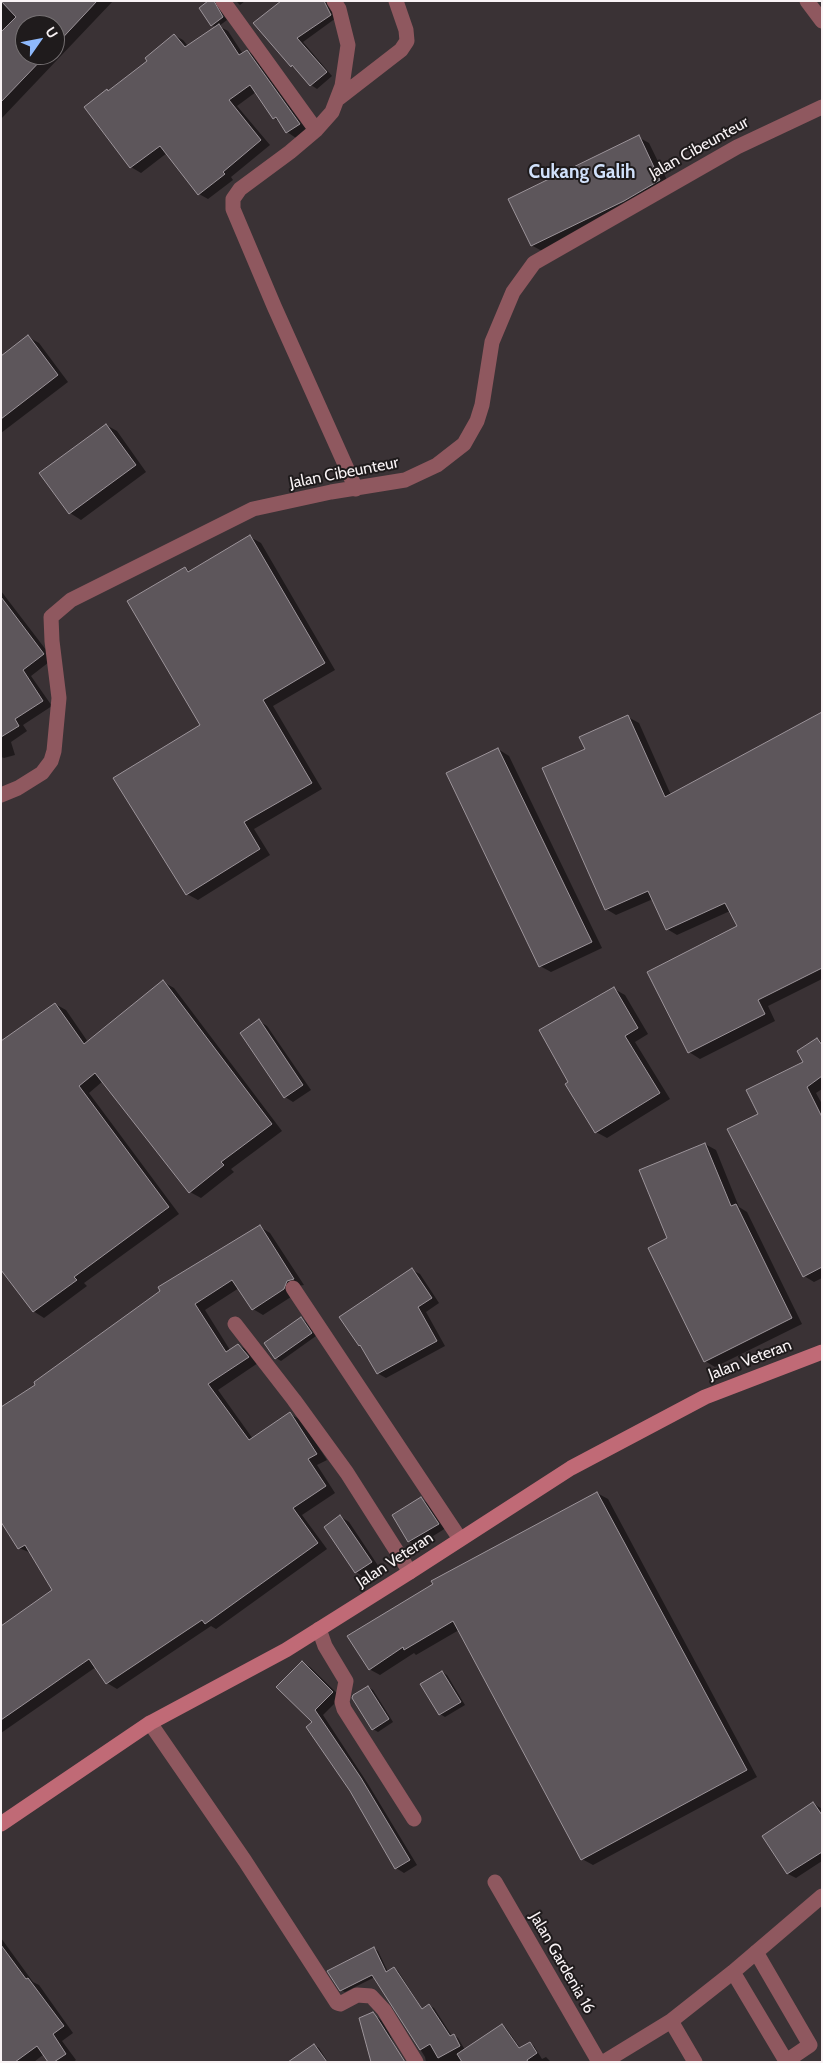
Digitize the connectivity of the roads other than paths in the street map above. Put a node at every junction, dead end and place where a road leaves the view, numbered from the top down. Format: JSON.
{"nodes":[{"id":1,"x":223,"y":1,"type":"edge"},
{"id":2,"x":334,"y":1,"type":"edge"},
{"id":3,"x":396,"y":1,"type":"edge"},
{"id":4,"x":807,"y":1,"type":"edge"},
{"id":5,"x":822,"y":21,"type":"edge"},
{"id":6,"x":339,"y":98,"type":"junction"},
{"id":7,"x":822,"y":107,"type":"edge"},
{"id":8,"x":316,"y":130,"type":"junction"},
{"id":9,"x":356,"y":489,"type":"junction"},
{"id":10,"x":1,"y":795,"type":"edge"},
{"id":11,"x":293,"y":1288,"type":"dead end"},
{"id":12,"x":235,"y":1324,"type":"dead end"},
{"id":13,"x":822,"y":1352,"type":"edge"},
{"id":14,"x":460,"y":1539,"type":"junction"},
{"id":15,"x":410,"y":1572,"type":"junction"},
{"id":16,"x":319,"y":1629,"type":"junction"},
{"id":17,"x":150,"y":1722,"type":"junction"},
{"id":18,"x":414,"y":1819,"type":"dead end"},
{"id":19,"x":1,"y":1824,"type":"edge"},
{"id":20,"x":495,"y":1882,"type":"dead end"},
{"id":21,"x":822,"y":1896,"type":"edge"},
{"id":22,"x":756,"y":1952,"type":"junction"},
{"id":23,"x":733,"y":1972,"type":"junction"},
{"id":24,"x":671,"y":2021,"type":"junction"},
{"id":25,"x":786,"y":2061,"type":"edge"},
{"id":26,"x":416,"y":2062,"type":"edge"},
{"id":27,"x":599,"y":2062,"type":"edge"},
{"id":28,"x":604,"y":2062,"type":"edge"},
{"id":29,"x":695,"y":2062,"type":"edge"}],
"edges":[{"from":1,"to":8,"type":"street"},
{"from":2,"to":6,"type":"street"},
{"from":3,"to":6,"type":"street"},
{"from":4,"to":5,"type":"street"},
{"from":6,"to":8,"type":"street"},
{"from":7,"to":9,"type":"street","name":"Jalan Cibeunteur"},
{"from":8,"to":9,"type":"street"},
{"from":9,"to":10,"type":"street","name":"Jalan Cibeunteur"},
{"from":11,"to":14,"type":"street"},
{"from":12,"to":15,"type":"street"},
{"from":13,"to":14,"type":"main road","name":"Jalan Veteran"},
{"from":14,"to":15,"type":"main road","name":"Jalan Veteran"},
{"from":15,"to":16,"type":"main road","name":"Jalan Veteran"},
{"from":16,"to":17,"type":"main road","name":"Jalan Veteran"},
{"from":16,"to":18,"type":"street"},
{"from":17,"to":19,"type":"main road","name":"Jalan Veteran"},
{"from":17,"to":26,"type":"street"},
{"from":20,"to":27,"type":"street","name":"Jalan Gardenia 16"},
{"from":21,"to":22,"type":"street"},
{"from":22,"to":23,"type":"street"},
{"from":22,"to":25,"type":"street"},
{"from":23,"to":24,"type":"street"},
{"from":23,"to":25,"type":"street"},
{"from":24,"to":28,"type":"street"},
{"from":24,"to":29,"type":"street"}]}
